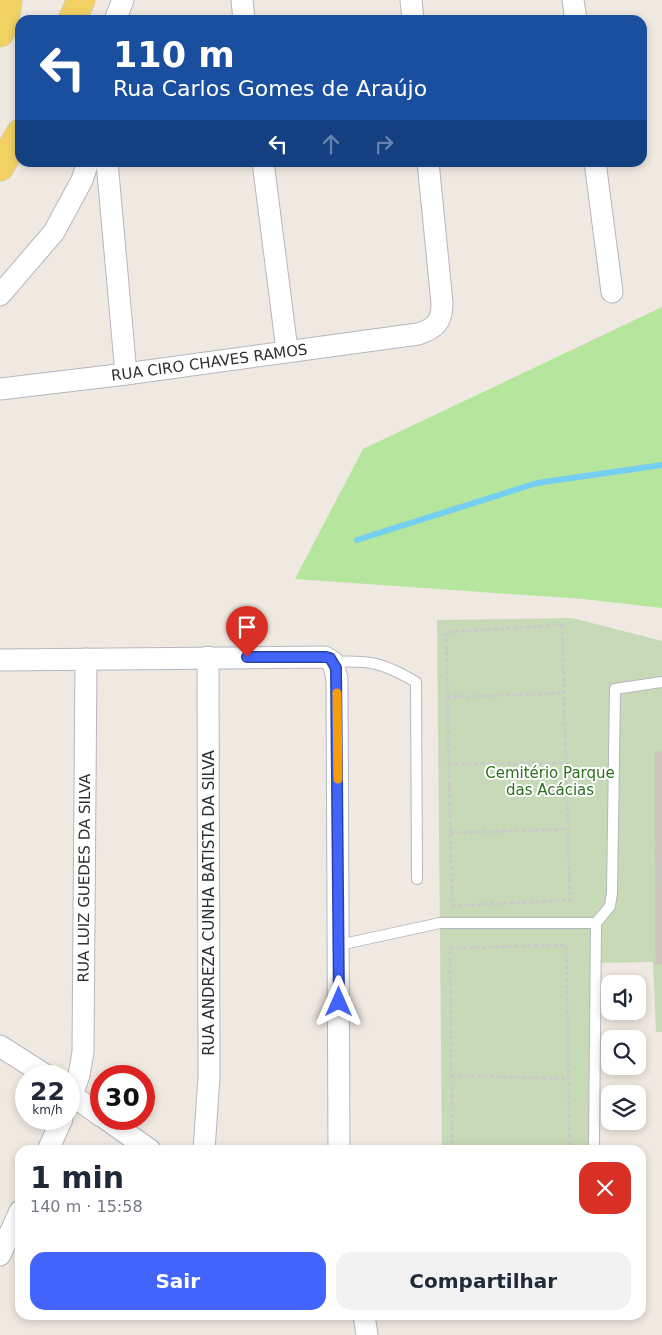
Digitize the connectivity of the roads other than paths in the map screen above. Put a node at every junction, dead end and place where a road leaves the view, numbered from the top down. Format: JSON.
{"nodes":[{"id":1,"x":8,"y":0,"type":"edge"},
{"id":2,"x":81,"y":0,"type":"edge"},
{"id":3,"x":123,"y":0,"type":"edge"},
{"id":4,"x":242,"y":0,"type":"edge"},
{"id":5,"x":411,"y":0,"type":"edge"},
{"id":6,"x":574,"y":0,"type":"edge"},
{"id":7,"x":74,"y":15,"type":"edge"},
{"id":8,"x":117,"y":15,"type":"edge"},
{"id":9,"x":244,"y":15,"type":"edge"},
{"id":10,"x":412,"y":15,"type":"edge"},
{"id":11,"x":576,"y":15,"type":"edge"},
{"id":12,"x":0,"y":33,"type":"edge"},
{"id":13,"x":15,"y":142,"type":"edge"},
{"id":14,"x":0,"y":167,"type":"edge"},
{"id":15,"x":86,"y":167,"type":"edge"},
{"id":16,"x":107,"y":167,"type":"edge"},
{"id":17,"x":264,"y":167,"type":"edge"},
{"id":18,"x":428,"y":167,"type":"edge"},
{"id":19,"x":596,"y":167,"type":"edge"},
{"id":20,"x":612,"y":292,"type":"dead end"},
{"id":21,"x":0,"y":295,"type":"edge"},
{"id":22,"x":287,"y":350,"type":"junction"},
{"id":23,"x":126,"y":374,"type":"junction"},
{"id":24,"x":0,"y":389,"type":"edge"},
{"id":25,"x":208,"y":656,"type":"junction"},
{"id":26,"x":86,"y":659,"type":"junction"},
{"id":27,"x":0,"y":660,"type":"edge"},
{"id":28,"x":335,"y":670,"type":"junction"},
{"id":29,"x":662,"y":682,"type":"edge"},
{"id":30,"x":417,"y":879,"type":"dead end"},
{"id":31,"x":596,"y":923,"type":"junction"},
{"id":32,"x":339,"y":945,"type":"junction"},
{"id":33,"x":0,"y":1046,"type":"edge"},
{"id":34,"x":30,"y":1065,"type":"edge"},
{"id":35,"x":79,"y":1065,"type":"edge"},
{"id":36,"x":57,"y":1130,"type":"edge"},
{"id":37,"x":122,"y":1130,"type":"edge"},
{"id":38,"x":50,"y":1145,"type":"edge"},
{"id":39,"x":143,"y":1145,"type":"edge"},
{"id":40,"x":204,"y":1145,"type":"edge"},
{"id":41,"x":338,"y":1145,"type":"edge"},
{"id":42,"x":594,"y":1145,"type":"edge"},
{"id":43,"x":15,"y":1222,"type":"edge"},
{"id":44,"x":0,"y":1255,"type":"edge"},
{"id":45,"x":365,"y":1320,"type":"edge"},
{"id":46,"x":367,"y":1335,"type":"edge"}],
"edges":[{"from":1,"to":12,"type":"main road"},
{"from":2,"to":7,"type":"main road"},
{"from":3,"to":8,"type":"street"},
{"from":4,"to":9,"type":"street"},
{"from":5,"to":10,"type":"street"},
{"from":6,"to":11,"type":"street"},
{"from":13,"to":14,"type":"main road"},
{"from":15,"to":21,"type":"street"},
{"from":16,"to":23,"type":"street"},
{"from":17,"to":22,"type":"street"},
{"from":18,"to":22,"type":"street","name":"RUA CIRO CHAVES RAMOS"},
{"from":19,"to":20,"type":"street"},
{"from":22,"to":23,"type":"street","name":"RUA CIRO CHAVES RAMOS"},
{"from":23,"to":24,"type":"street","name":"RUA CIRO CHAVES RAMOS"},
{"from":25,"to":26,"type":"street"},
{"from":25,"to":28,"type":"street"},
{"from":25,"to":40,"type":"street","name":"RUA ANDREZA CUNHA BATISTA DA SILVA"},
{"from":26,"to":27,"type":"street"},
{"from":26,"to":35,"type":"street","name":"RUA LUIZ GUEDES DA SILVA"},
{"from":28,"to":30,"type":"lane"},
{"from":28,"to":32,"type":"street"},
{"from":29,"to":31,"type":"lane"},
{"from":31,"to":32,"type":"lane"},
{"from":31,"to":42,"type":"lane"},
{"from":32,"to":41,"type":"street"},
{"from":33,"to":34,"type":"street"},
{"from":36,"to":38,"type":"street"},
{"from":37,"to":39,"type":"street"},
{"from":43,"to":44,"type":"street"},
{"from":45,"to":46,"type":"street"}]}
